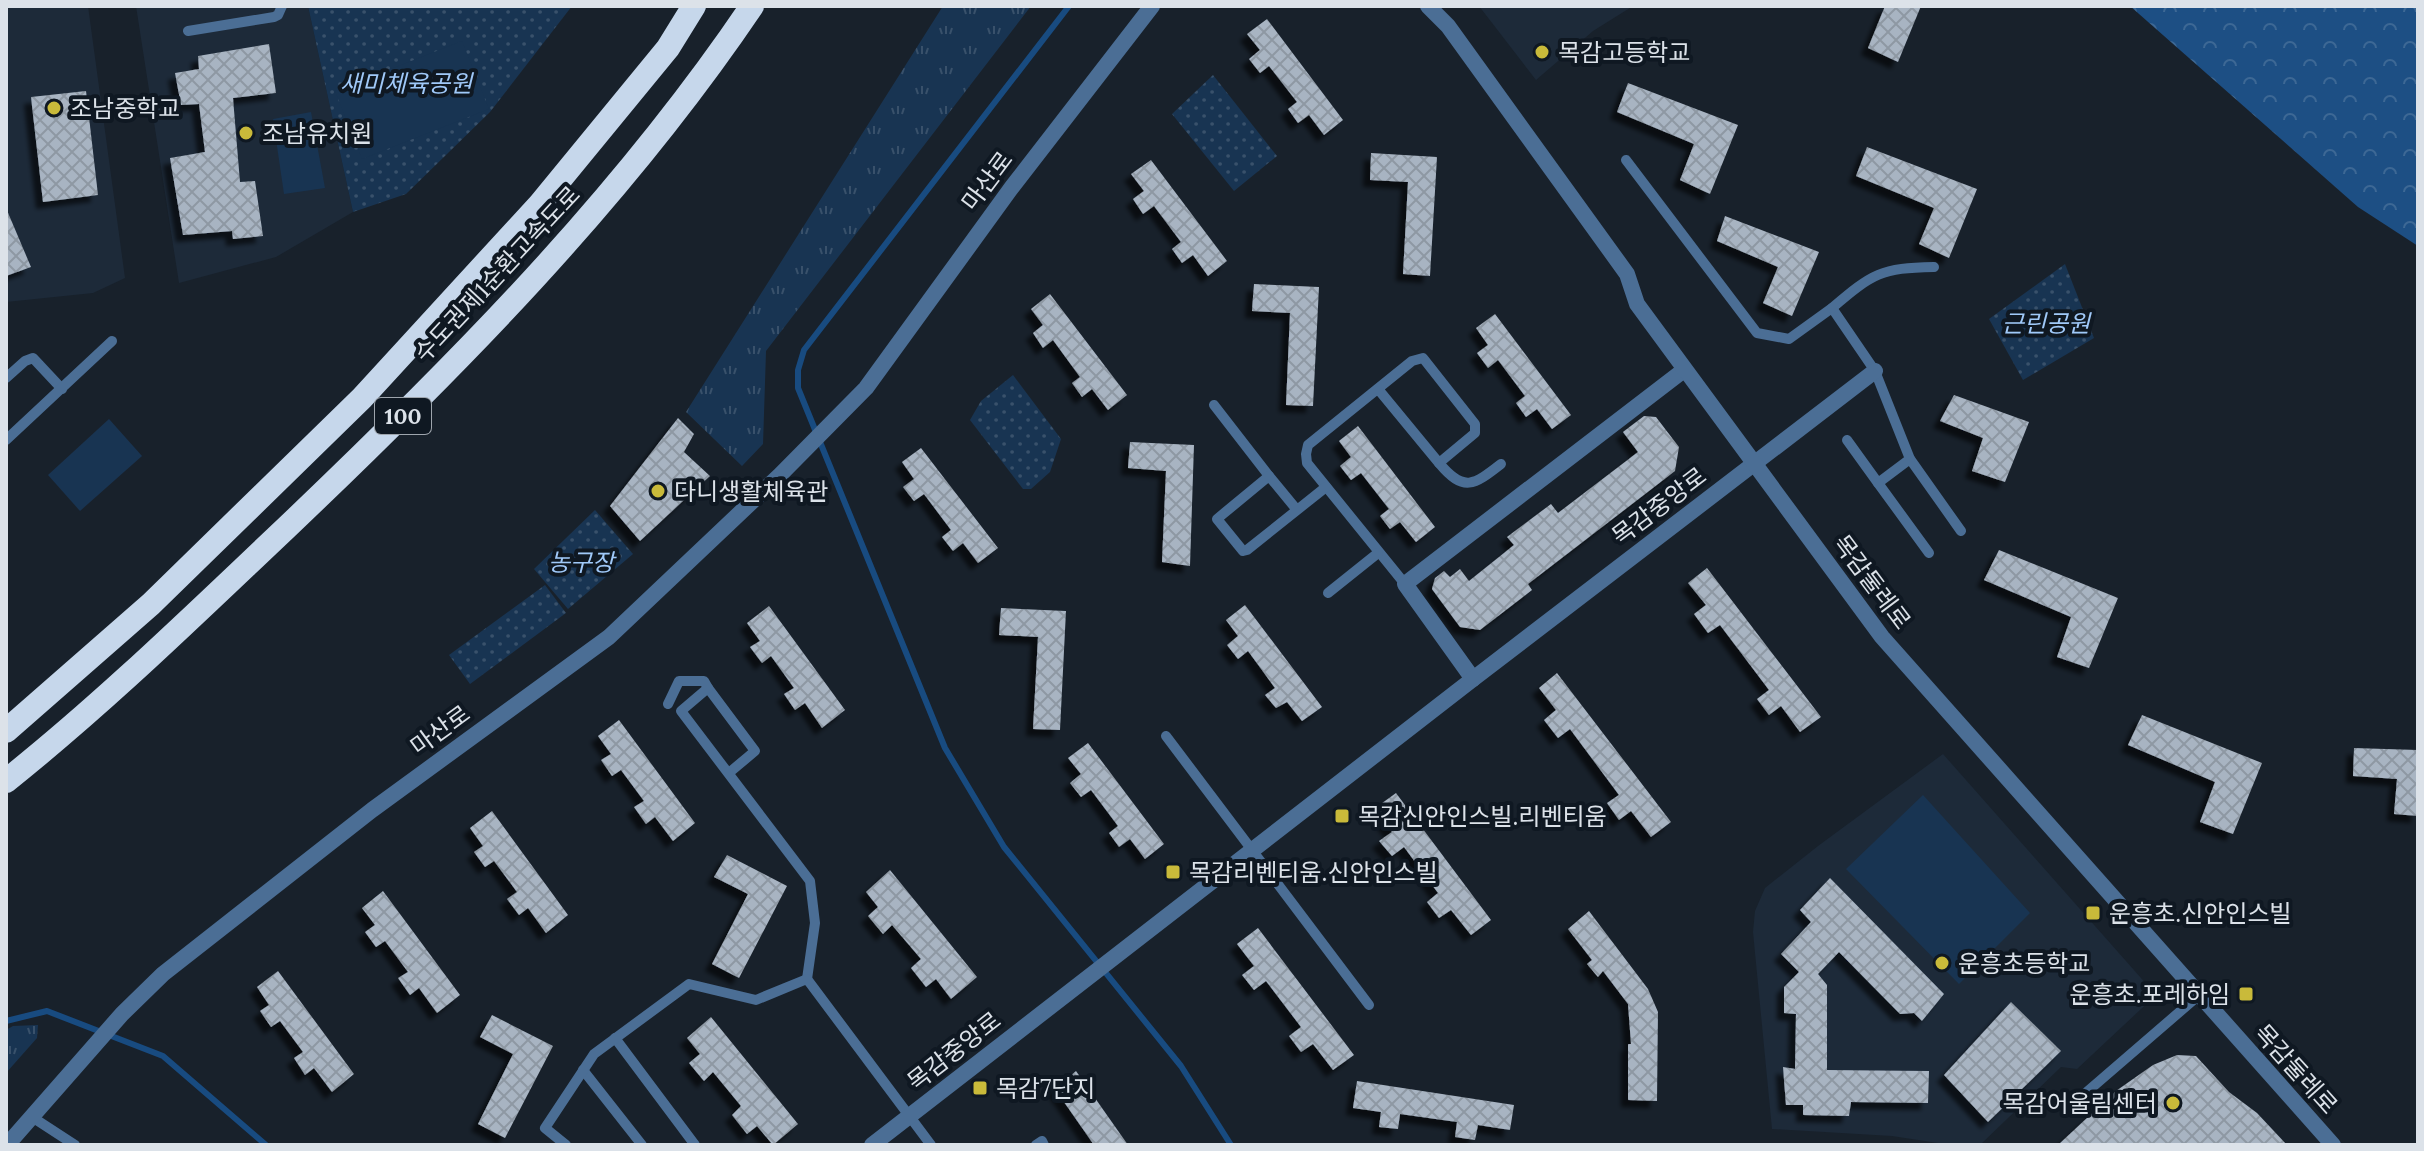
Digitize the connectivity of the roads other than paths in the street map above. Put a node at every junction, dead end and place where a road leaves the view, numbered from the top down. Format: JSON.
{"nodes":[{"id":1,"x":282,"y":6,"type":"edge"},
{"id":2,"x":694,"y":6,"type":"edge"},
{"id":3,"x":752,"y":6,"type":"edge"},
{"id":4,"x":1152,"y":6,"type":"edge"},
{"id":5,"x":1428,"y":6,"type":"edge"},
{"id":6,"x":188,"y":31,"type":"dead end"},
{"id":7,"x":1626,"y":160,"type":"dead end"},
{"id":8,"x":1934,"y":267,"type":"dead end"},
{"id":9,"x":1832,"y":308,"type":"junction"},
{"id":10,"x":112,"y":341,"type":"dead end"},
{"id":11,"x":1684,"y":370,"type":"junction"},
{"id":12,"x":1875,"y":371,"type":"junction"},
{"id":13,"x":6,"y":378,"type":"edge"},
{"id":14,"x":62,"y":389,"type":"junction"},
{"id":15,"x":1378,"y":389,"type":"junction"},
{"id":16,"x":1214,"y":405,"type":"dead end"},
{"id":17,"x":6,"y":440,"type":"edge"},
{"id":18,"x":1847,"y":440,"type":"dead end"},
{"id":19,"x":1910,"y":459,"type":"junction"},
{"id":20,"x":1439,"y":463,"type":"junction"},
{"id":21,"x":1754,"y":463,"type":"junction"},
{"id":22,"x":1501,"y":464,"type":"dead end"},
{"id":23,"x":1269,"y":476,"type":"junction"},
{"id":24,"x":1878,"y":483,"type":"junction"},
{"id":25,"x":1326,"y":487,"type":"junction"},
{"id":26,"x":1297,"y":510,"type":"junction"},
{"id":27,"x":1961,"y":531,"type":"dead end"},
{"id":28,"x":1378,"y":553,"type":"junction"},
{"id":29,"x":1929,"y":553,"type":"dead end"},
{"id":30,"x":1405,"y":584,"type":"junction"},
{"id":31,"x":1328,"y":593,"type":"dead end"},
{"id":32,"x":1473,"y":679,"type":"junction"},
{"id":33,"x":708,"y":688,"type":"junction"},
{"id":34,"x":668,"y":704,"type":"dead end"},
{"id":35,"x":6,"y":731,"type":"edge"},
{"id":36,"x":1166,"y":736,"type":"dead end"},
{"id":37,"x":730,"y":772,"type":"junction"},
{"id":38,"x":6,"y":781,"type":"edge"},
{"id":39,"x":1252,"y":850,"type":"junction"},
{"id":40,"x":807,"y":979,"type":"junction"},
{"id":41,"x":2198,"y":996,"type":"junction"},
{"id":42,"x":1369,"y":1005,"type":"dead end"},
{"id":43,"x":615,"y":1038,"type":"junction"},
{"id":44,"x":583,"y":1070,"type":"junction"},
{"id":45,"x":2074,"y":1103,"type":"dead end"},
{"id":46,"x":910,"y":1116,"type":"junction"},
{"id":47,"x":32,"y":1117,"type":"junction"},
{"id":48,"x":7,"y":1145,"type":"edge"},
{"id":49,"x":75,"y":1145,"type":"edge"},
{"id":50,"x":566,"y":1145,"type":"edge"},
{"id":51,"x":642,"y":1145,"type":"edge"},
{"id":52,"x":695,"y":1145,"type":"edge"},
{"id":53,"x":872,"y":1145,"type":"edge"},
{"id":54,"x":931,"y":1145,"type":"edge"},
{"id":55,"x":1036,"y":1145,"type":"edge"},
{"id":56,"x":1044,"y":1145,"type":"edge"},
{"id":57,"x":2333,"y":1145,"type":"edge"}],
"edges":[{"from":1,"to":6,"type":"lane"},
{"from":2,"to":35,"type":"highway","name":"수도권제1순환고속도로","number":"100"},
{"from":3,"to":38,"type":"highway","name":"수도권제1순환고속도로","number":"100"},
{"from":4,"to":47,"type":"street","name":"마산로"},
{"from":5,"to":11,"type":"street","name":"목감둘레로"},
{"from":7,"to":9,"type":"lane"},
{"from":8,"to":9,"type":"lane"},
{"from":9,"to":12,"type":"lane"},
{"from":10,"to":14,"type":"lane"},
{"from":11,"to":21,"type":"street","name":"목감둘레로"},
{"from":11,"to":30,"type":"street"},
{"from":12,"to":19,"type":"lane"},
{"from":12,"to":21,"type":"street","name":"목감중앙로"},
{"from":13,"to":14,"type":"lane"},
{"from":14,"to":17,"type":"lane"},
{"from":15,"to":20,"type":"lane"},
{"from":15,"to":20,"type":"lane"},
{"from":15,"to":25,"type":"lane"},
{"from":16,"to":23,"type":"lane"},
{"from":18,"to":24,"type":"lane"},
{"from":19,"to":24,"type":"lane"},
{"from":19,"to":27,"type":"lane"},
{"from":20,"to":22,"type":"lane"},
{"from":21,"to":32,"type":"street","name":"목감중앙로"},
{"from":21,"to":41,"type":"street","name":"목감둘레로"},
{"from":23,"to":26,"type":"lane"},
{"from":23,"to":26,"type":"lane"},
{"from":24,"to":29,"type":"lane"},
{"from":25,"to":26,"type":"lane"},
{"from":25,"to":28,"type":"lane"},
{"from":28,"to":30,"type":"lane"},
{"from":28,"to":31,"type":"lane"},
{"from":30,"to":32,"type":"street"},
{"from":32,"to":39,"type":"street","name":"목감중앙로"},
{"from":33,"to":34,"type":"lane"},
{"from":33,"to":37,"type":"lane"},
{"from":33,"to":37,"type":"lane"},
{"from":36,"to":39,"type":"lane"},
{"from":37,"to":40,"type":"lane"},
{"from":39,"to":42,"type":"lane"},
{"from":39,"to":46,"type":"street","name":"목감중앙로"},
{"from":40,"to":43,"type":"lane"},
{"from":40,"to":46,"type":"lane"},
{"from":41,"to":45,"type":"lane"},
{"from":41,"to":57,"type":"street","name":"목감둘레로"},
{"from":43,"to":44,"type":"lane"},
{"from":43,"to":52,"type":"lane"},
{"from":44,"to":50,"type":"lane"},
{"from":44,"to":51,"type":"lane"},
{"from":46,"to":53,"type":"street","name":"목감중앙로"},
{"from":46,"to":54,"type":"lane"},
{"from":47,"to":48,"type":"street"},
{"from":47,"to":49,"type":"lane"},
{"from":55,"to":56,"type":"lane"}]}
